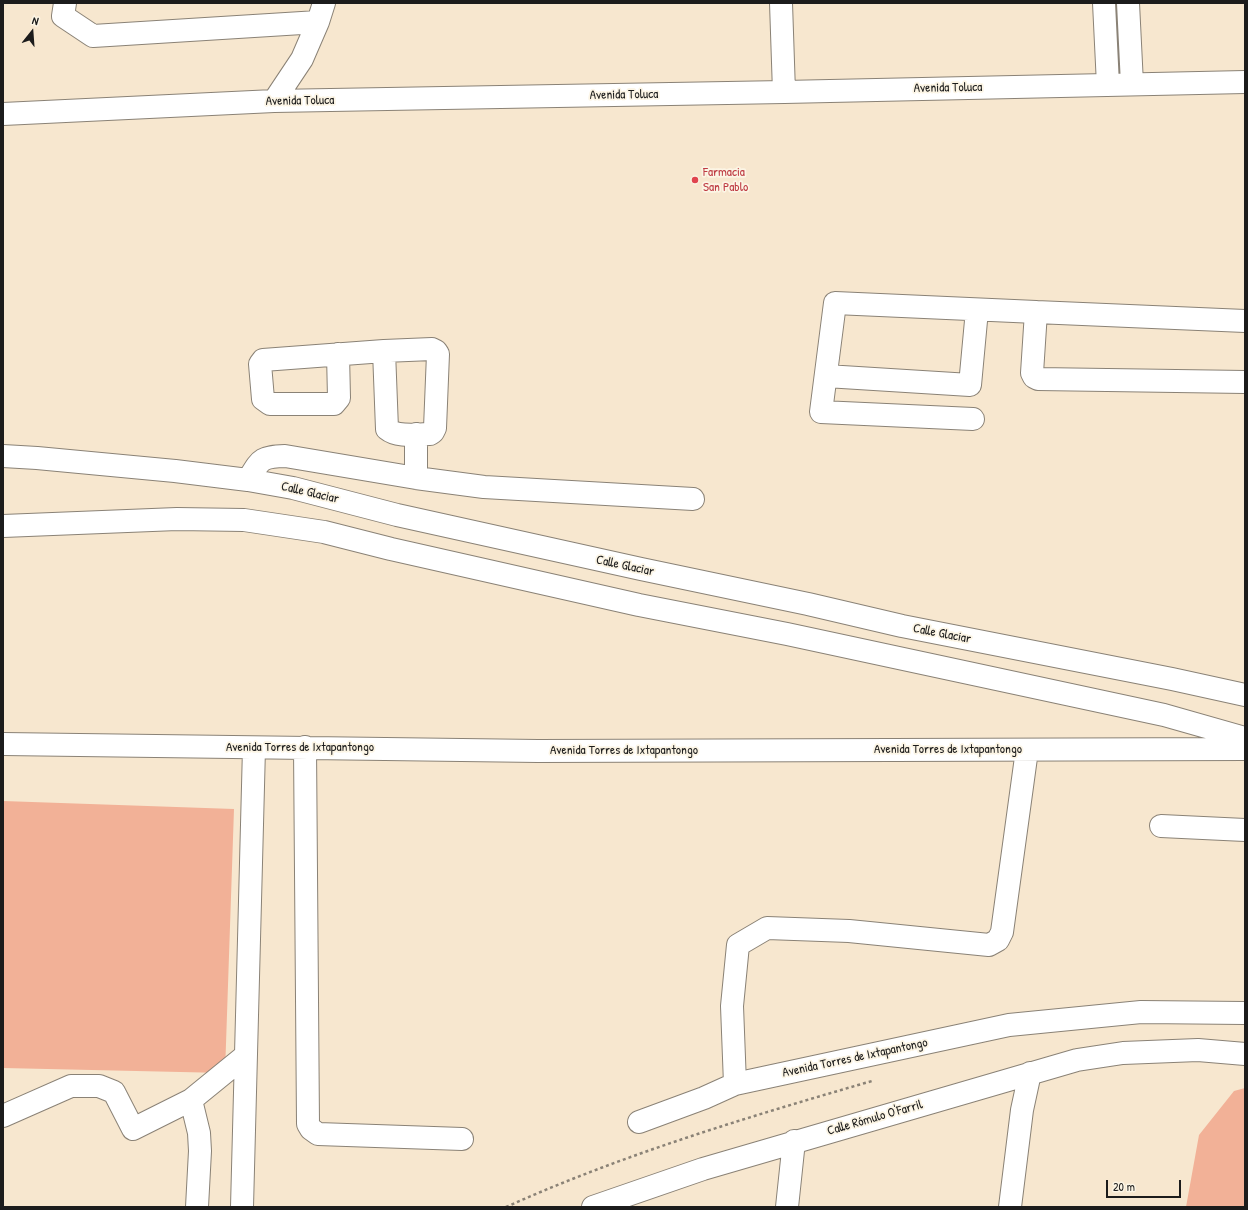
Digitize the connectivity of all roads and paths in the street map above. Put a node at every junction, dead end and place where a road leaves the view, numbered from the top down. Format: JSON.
{"nodes":[{"id":1,"x":65,"y":3,"type":"edge"},
{"id":2,"x":781,"y":3,"type":"edge"},
{"id":3,"x":1104,"y":3,"type":"edge"},
{"id":4,"x":1128,"y":3,"type":"edge"},
{"id":5,"x":321,"y":12,"type":"edge"},
{"id":6,"x":1245,"y":82,"type":"edge"},
{"id":7,"x":1132,"y":84,"type":"junction"},
{"id":8,"x":1108,"y":85,"type":"junction"},
{"id":9,"x":784,"y":92,"type":"junction"},
{"id":10,"x":274,"y":101,"type":"junction"},
{"id":11,"x":3,"y":114,"type":"edge"},
{"id":12,"x":977,"y":310,"type":"junction"},
{"id":13,"x":1036,"y":312,"type":"junction"},
{"id":14,"x":1245,"y":321,"type":"edge"},
{"id":15,"x":384,"y":351,"type":"junction"},
{"id":16,"x":338,"y":354,"type":"dead end"},
{"id":17,"x":826,"y":376,"type":"junction"},
{"id":18,"x":1245,"y":382,"type":"edge"},
{"id":19,"x":973,"y":419,"type":"dead end"},
{"id":20,"x":416,"y":434,"type":"junction"},
{"id":21,"x":3,"y":456,"type":"edge"},
{"id":22,"x":416,"y":478,"type":"junction"},
{"id":23,"x":248,"y":480,"type":"junction"},
{"id":24,"x":332,"y":498,"type":"junction"},
{"id":25,"x":693,"y":499,"type":"dead end"},
{"id":26,"x":3,"y":526,"type":"edge"},
{"id":27,"x":324,"y":532,"type":"junction"},
{"id":28,"x":1245,"y":695,"type":"edge"},
{"id":29,"x":1245,"y":738,"type":"edge"},
{"id":30,"x":3,"y":744,"type":"edge"},
{"id":31,"x":305,"y":747,"type":"junction"},
{"id":32,"x":254,"y":748,"type":"junction"},
{"id":33,"x":1245,"y":749,"type":"edge"},
{"id":34,"x":1026,"y":750,"type":"junction"},
{"id":35,"x":1161,"y":826,"type":"dead end"},
{"id":36,"x":1245,"y":830,"type":"edge"},
{"id":37,"x":1245,"y":1013,"type":"edge"},
{"id":38,"x":1245,"y":1054,"type":"edge"},
{"id":39,"x":245,"y":1056,"type":"junction"},
{"id":40,"x":1030,"y":1074,"type":"junction"},
{"id":41,"x":877,"y":1079,"type":"dead end"},
{"id":42,"x":735,"y":1084,"type":"junction"},
{"id":43,"x":191,"y":1100,"type":"junction"},
{"id":44,"x":3,"y":1116,"type":"edge"},
{"id":45,"x":639,"y":1122,"type":"dead end"},
{"id":46,"x":462,"y":1139,"type":"dead end"},
{"id":47,"x":794,"y":1142,"type":"junction"},
{"id":48,"x":197,"y":1207,"type":"edge"},
{"id":49,"x":242,"y":1207,"type":"edge"},
{"id":50,"x":506,"y":1207,"type":"edge"},
{"id":51,"x":593,"y":1207,"type":"edge"},
{"id":52,"x":787,"y":1207,"type":"edge"},
{"id":53,"x":1010,"y":1207,"type":"edge"}],
"edges":[{"from":1,"to":5,"type":"street"},
{"from":2,"to":9,"type":"street"},
{"from":3,"to":8,"type":"street"},
{"from":4,"to":7,"type":"street"},
{"from":5,"to":10,"type":"street"},
{"from":6,"to":7,"type":"street","name":"Avenida Toluca"},
{"from":7,"to":8,"type":"street","name":"Avenida Toluca"},
{"from":8,"to":9,"type":"street","name":"Avenida Toluca"},
{"from":9,"to":10,"type":"street","name":"Avenida Toluca"},
{"from":10,"to":11,"type":"street","name":"Avenida Toluca"},
{"from":12,"to":13,"type":"street"},
{"from":12,"to":17,"type":"street"},
{"from":12,"to":17,"type":"street"},
{"from":13,"to":14,"type":"street"},
{"from":13,"to":18,"type":"street"},
{"from":15,"to":16,"type":"street"},
{"from":15,"to":20,"type":"street"},
{"from":15,"to":20,"type":"street"},
{"from":17,"to":19,"type":"street"},
{"from":20,"to":22,"type":"street"},
{"from":21,"to":23,"type":"street","name":"Calle Glaciar"},
{"from":22,"to":23,"type":"street"},
{"from":22,"to":25,"type":"street"},
{"from":23,"to":24,"type":"street","name":"Calle Glaciar"},
{"from":24,"to":27,"type":"street"},
{"from":24,"to":28,"type":"street","name":"Calle Glaciar"},
{"from":26,"to":27,"type":"street"},
{"from":27,"to":29,"type":"street"},
{"from":30,"to":32,"type":"street","name":"Avenida Torres de Ixtapantongo"},
{"from":31,"to":32,"type":"street","name":"Avenida Torres de Ixtapantongo"},
{"from":31,"to":34,"type":"street","name":"Avenida Torres de Ixtapantongo"},
{"from":31,"to":46,"type":"street"},
{"from":32,"to":39,"type":"street"},
{"from":33,"to":34,"type":"street","name":"Avenida Torres de Ixtapantongo"},
{"from":34,"to":42,"type":"street"},
{"from":35,"to":36,"type":"street"},
{"from":37,"to":42,"type":"street","name":"Avenida Torres de Ixtapantongo"},
{"from":38,"to":40,"type":"street","name":"Calle Rómulo O'Farril"},
{"from":39,"to":43,"type":"street"},
{"from":39,"to":49,"type":"street"},
{"from":40,"to":47,"type":"street","name":"Calle Rómulo O'Farril"},
{"from":40,"to":53,"type":"street"},
{"from":41,"to":50,"type":"path"},
{"from":42,"to":45,"type":"street","name":"Avenida Torres de Ixtapantongo"},
{"from":43,"to":44,"type":"street"},
{"from":43,"to":48,"type":"street"},
{"from":47,"to":51,"type":"street","name":"Calle Rómulo O'Farril"},
{"from":47,"to":52,"type":"street"}]}
